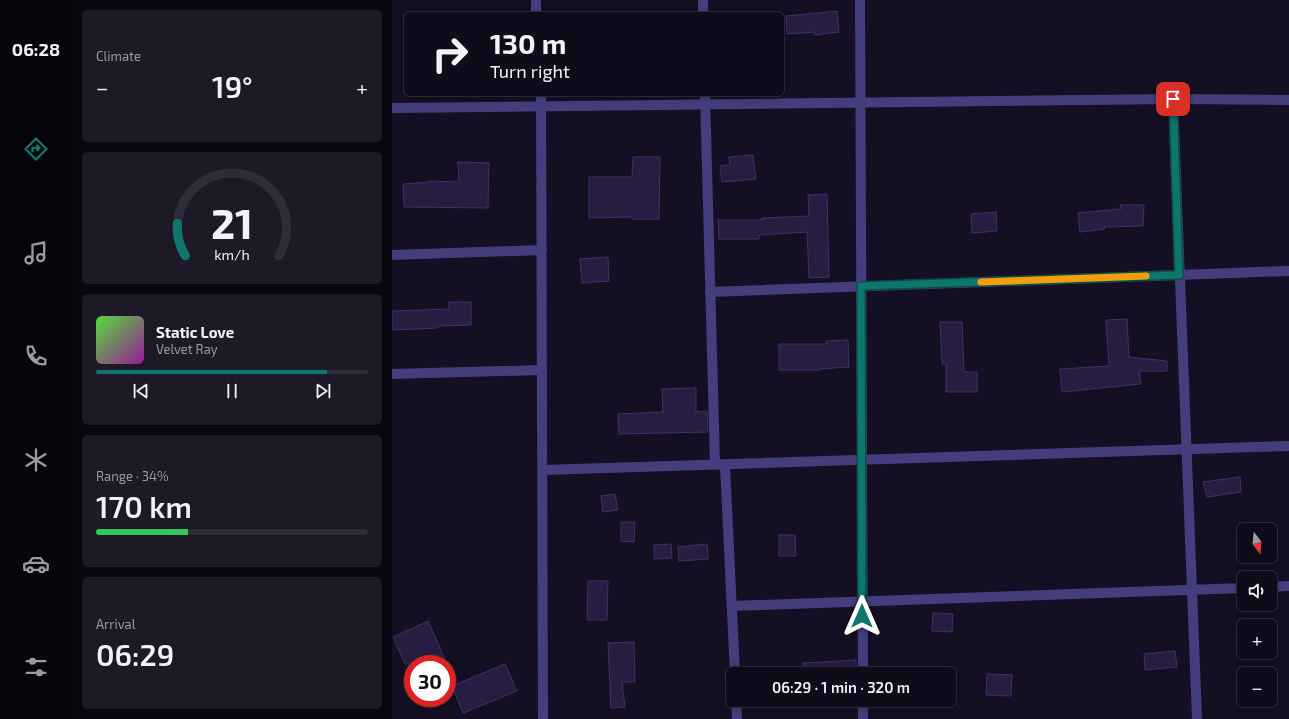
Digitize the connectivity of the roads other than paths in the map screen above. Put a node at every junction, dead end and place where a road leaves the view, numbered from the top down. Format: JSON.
{"nodes":[{"id":1,"x":536,"y":0,"type":"edge"},
{"id":2,"x":703,"y":0,"type":"edge"},
{"id":3,"x":860,"y":0,"type":"edge"},
{"id":4,"x":536,"y":12,"type":"edge"},
{"id":5,"x":703,"y":12,"type":"edge"},
{"id":6,"x":540,"y":96,"type":"edge"},
{"id":7,"x":705,"y":96,"type":"edge"},
{"id":8,"x":1173,"y":99,"type":"junction"},
{"id":9,"x":1289,"y":100,"type":"edge"},
{"id":10,"x":860,"y":102,"type":"junction"},
{"id":11,"x":706,"y":105,"type":"junction"},
{"id":12,"x":541,"y":106,"type":"junction"},
{"id":13,"x":392,"y":108,"type":"edge"},
{"id":14,"x":542,"y":250,"type":"junction"},
{"id":15,"x":392,"y":255,"type":"edge"},
{"id":16,"x":1289,"y":271,"type":"edge"},
{"id":17,"x":1179,"y":275,"type":"junction"},
{"id":18,"x":861,"y":286,"type":"junction"},
{"id":19,"x":710,"y":292,"type":"junction"},
{"id":20,"x":542,"y":370,"type":"junction"},
{"id":21,"x":392,"y":374,"type":"edge"},
{"id":22,"x":1289,"y":446,"type":"edge"},
{"id":23,"x":1186,"y":450,"type":"junction"},
{"id":24,"x":862,"y":460,"type":"junction"},
{"id":25,"x":720,"y":465,"type":"junction"},
{"id":26,"x":543,"y":470,"type":"junction"},
{"id":27,"x":1289,"y":586,"type":"edge"},
{"id":28,"x":1277,"y":587,"type":"edge"},
{"id":29,"x":1237,"y":588,"type":"edge"},
{"id":30,"x":1192,"y":590,"type":"junction"},
{"id":31,"x":862,"y":602,"type":"junction"},
{"id":32,"x":732,"y":606,"type":"junction"},
{"id":33,"x":735,"y":667,"type":"edge"},
{"id":34,"x":863,"y":667,"type":"edge"},
{"id":35,"x":736,"y":707,"type":"edge"},
{"id":36,"x":863,"y":707,"type":"edge"},
{"id":37,"x":543,"y":719,"type":"edge"},
{"id":38,"x":737,"y":719,"type":"edge"},
{"id":39,"x":863,"y":719,"type":"edge"},
{"id":40,"x":1197,"y":719,"type":"edge"}],
"edges":[{"from":1,"to":4,"type":"street"},
{"from":2,"to":5,"type":"street"},
{"from":3,"to":10,"type":"street"},
{"from":6,"to":12,"type":"street"},
{"from":7,"to":11,"type":"street"},
{"from":8,"to":9,"type":"street"},
{"from":8,"to":10,"type":"street"},
{"from":8,"to":17,"type":"street"},
{"from":10,"to":11,"type":"street"},
{"from":10,"to":18,"type":"street"},
{"from":11,"to":12,"type":"street"},
{"from":11,"to":19,"type":"street"},
{"from":12,"to":13,"type":"street"},
{"from":12,"to":14,"type":"street"},
{"from":14,"to":15,"type":"street"},
{"from":14,"to":20,"type":"street"},
{"from":16,"to":17,"type":"street"},
{"from":17,"to":18,"type":"street"},
{"from":17,"to":23,"type":"street"},
{"from":18,"to":19,"type":"street"},
{"from":18,"to":24,"type":"street"},
{"from":19,"to":25,"type":"street"},
{"from":20,"to":21,"type":"street"},
{"from":20,"to":26,"type":"street"},
{"from":22,"to":23,"type":"street"},
{"from":23,"to":24,"type":"street"},
{"from":23,"to":30,"type":"street"},
{"from":24,"to":25,"type":"street"},
{"from":24,"to":31,"type":"street"},
{"from":25,"to":26,"type":"street"},
{"from":25,"to":32,"type":"street"},
{"from":26,"to":37,"type":"street"},
{"from":27,"to":28,"type":"street"},
{"from":29,"to":30,"type":"street"},
{"from":30,"to":31,"type":"street"},
{"from":30,"to":40,"type":"street"},
{"from":31,"to":32,"type":"street"},
{"from":31,"to":34,"type":"street"},
{"from":32,"to":33,"type":"street"},
{"from":35,"to":38,"type":"street"},
{"from":36,"to":39,"type":"street"}]}
